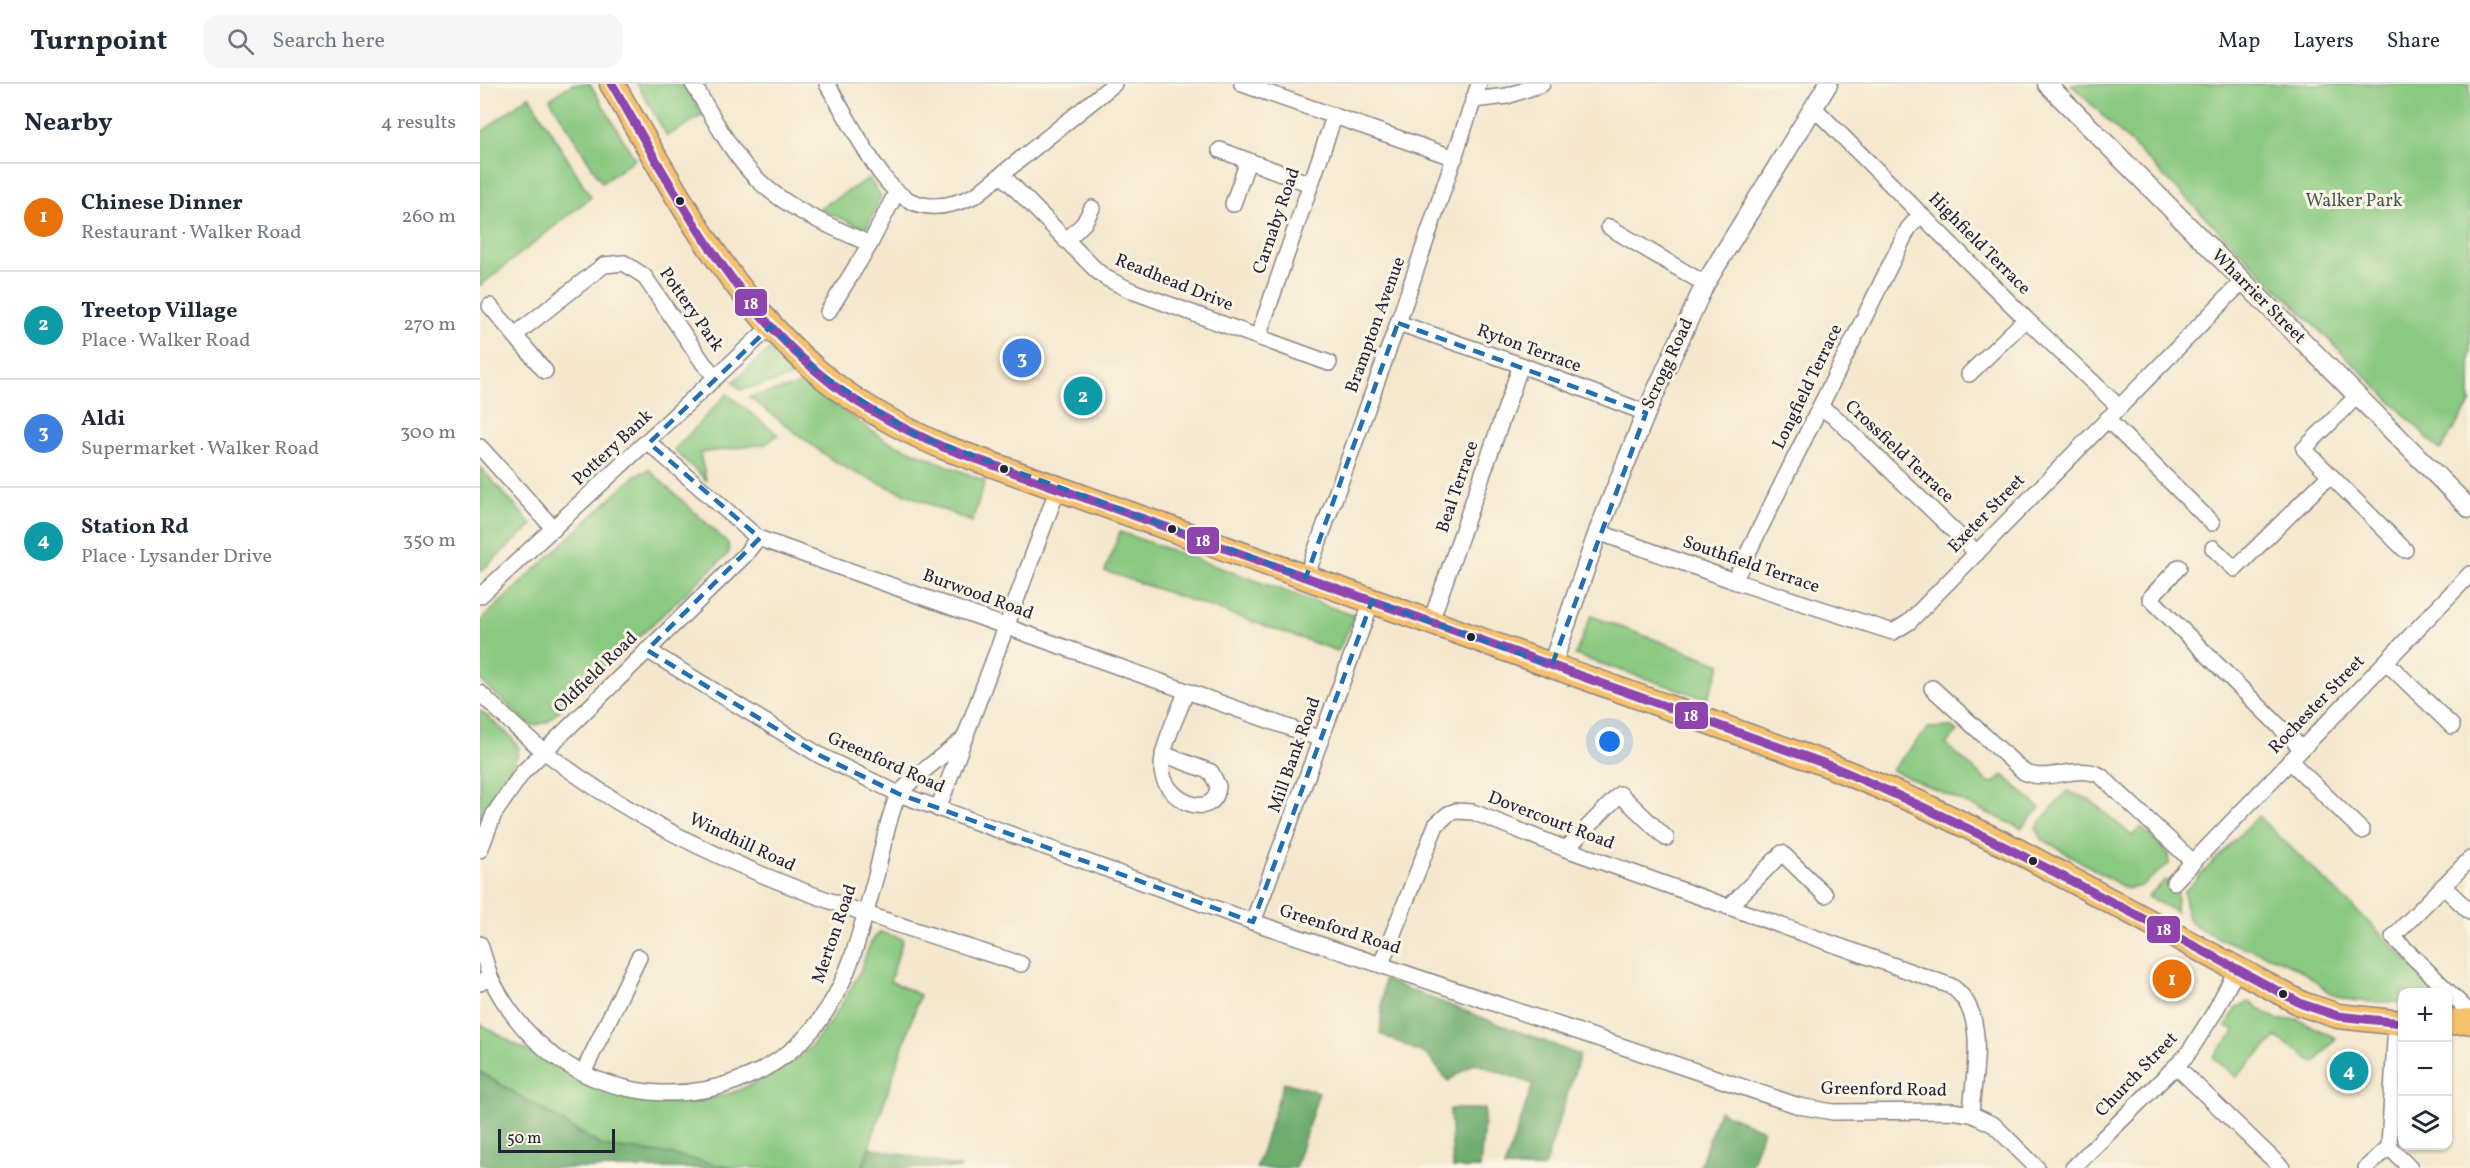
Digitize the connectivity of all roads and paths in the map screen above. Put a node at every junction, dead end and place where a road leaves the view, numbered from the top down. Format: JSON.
{"nodes":[{"id":1,"x":612,"y":84,"type":"edge"},
{"id":2,"x":693,"y":84,"type":"edge"},
{"id":3,"x":827,"y":84,"type":"edge"},
{"id":4,"x":1114,"y":84,"type":"edge"},
{"id":5,"x":1242,"y":84,"type":"edge"},
{"id":6,"x":1479,"y":84,"type":"edge"},
{"id":7,"x":1542,"y":84,"type":"edge"},
{"id":8,"x":1828,"y":84,"type":"edge"},
{"id":9,"x":2047,"y":84,"type":"edge"},
{"id":10,"x":1473,"y":100,"type":"junction"},
{"id":11,"x":1813,"y":107,"type":"junction"},
{"id":12,"x":1334,"y":117,"type":"junction"},
{"id":13,"x":1220,"y":150,"type":"dead end"},
{"id":14,"x":1455,"y":158,"type":"junction"},
{"id":15,"x":1248,"y":161,"type":"junction"},
{"id":16,"x":1002,"y":175,"type":"junction"},
{"id":17,"x":1310,"y":184,"type":"junction"},
{"id":18,"x":896,"y":193,"type":"junction"},
{"id":19,"x":1233,"y":204,"type":"dead end"},
{"id":20,"x":1092,"y":208,"type":"dead end"},
{"id":21,"x":1922,"y":214,"type":"junction"},
{"id":22,"x":1609,"y":228,"type":"dead end"},
{"id":23,"x":1066,"y":241,"type":"junction"},
{"id":24,"x":870,"y":244,"type":"junction"},
{"id":25,"x":2242,"y":282,"type":"junction"},
{"id":26,"x":1706,"y":284,"type":"junction"},
{"id":27,"x":490,"y":306,"type":"dead end"},
{"id":28,"x":828,"y":312,"type":"dead end"},
{"id":29,"x":2026,"y":319,"type":"junction"},
{"id":30,"x":1398,"y":323,"type":"junction"},
{"id":31,"x":771,"y":326,"type":"junction"},
{"id":32,"x":515,"y":335,"type":"junction"},
{"id":33,"x":1258,"y":337,"type":"junction"},
{"id":34,"x":1329,"y":363,"type":"dead end"},
{"id":35,"x":1521,"y":365,"type":"junction"},
{"id":36,"x":545,"y":371,"type":"dead end"},
{"id":37,"x":1969,"y":374,"type":"dead end"},
{"id":38,"x":716,"y":377,"type":"junction"},
{"id":39,"x":2357,"y":396,"type":"junction"},
{"id":40,"x":1820,"y":406,"type":"junction"},
{"id":41,"x":2119,"y":407,"type":"junction"},
{"id":42,"x":1646,"y":413,"type":"junction"},
{"id":43,"x":2107,"y":419,"type":"junction"},
{"id":44,"x":648,"y":442,"type":"junction"},
{"id":45,"x":480,"y":447,"type":"edge"},
{"id":46,"x":2330,"y":475,"type":"junction"},
{"id":47,"x":1058,"y":488,"type":"junction"},
{"id":48,"x":2470,"y":509,"type":"edge"},
{"id":49,"x":2211,"y":523,"type":"dead end"},
{"id":50,"x":554,"y":529,"type":"junction"},
{"id":51,"x":1598,"y":532,"type":"junction"},
{"id":52,"x":758,"y":538,"type":"junction"},
{"id":53,"x":2214,"y":548,"type":"dead end"},
{"id":54,"x":2405,"y":550,"type":"dead end"},
{"id":55,"x":1977,"y":553,"type":"junction"},
{"id":56,"x":2179,"y":567,"type":"dead end"},
{"id":57,"x":2470,"y":574,"type":"edge"},
{"id":58,"x":1306,"y":577,"type":"junction"},
{"id":59,"x":1734,"y":581,"type":"junction"},
{"id":60,"x":480,"y":596,"type":"edge"},
{"id":61,"x":1372,"y":601,"type":"junction"},
{"id":62,"x":1431,"y":621,"type":"junction"},
{"id":63,"x":1008,"y":625,"type":"junction"},
{"id":64,"x":1893,"y":632,"type":"joint"},
{"id":65,"x":647,"y":650,"type":"junction"},
{"id":66,"x":2385,"y":662,"type":"junction"},
{"id":67,"x":1552,"y":665,"type":"junction"},
{"id":68,"x":1932,"y":688,"type":"dead end"},
{"id":69,"x":1186,"y":692,"type":"junction"},
{"id":70,"x":480,"y":693,"type":"edge"},
{"id":71,"x":2452,"y":726,"type":"dead end"},
{"id":72,"x":966,"y":737,"type":"junction"},
{"id":73,"x":1321,"y":739,"type":"junction"},
{"id":74,"x":2302,"y":749,"type":"junction"},
{"id":75,"x":543,"y":751,"type":"junction"},
{"id":76,"x":1163,"y":754,"type":"dead end"},
{"id":77,"x":2290,"y":761,"type":"junction"},
{"id":78,"x":899,"y":794,"type":"junction"},
{"id":79,"x":938,"y":809,"type":"junction"},
{"id":80,"x":2362,"y":831,"type":"dead end"},
{"id":81,"x":1665,"y":838,"type":"dead end"},
{"id":82,"x":1566,"y":849,"type":"junction"},
{"id":83,"x":480,"y":850,"type":"edge"},
{"id":84,"x":2470,"y":859,"type":"edge"},
{"id":85,"x":2193,"y":862,"type":"junction"},
{"id":86,"x":2174,"y":882,"type":"dead end"},
{"id":87,"x":2443,"y":886,"type":"junction"},
{"id":88,"x":1826,"y":895,"type":"dead end"},
{"id":89,"x":1729,"y":907,"type":"junction"},
{"id":90,"x":2470,"y":912,"type":"edge"},
{"id":91,"x":865,"y":914,"type":"junction"},
{"id":92,"x":1253,"y":922,"type":"junction"},
{"id":93,"x":480,"y":944,"type":"edge"},
{"id":94,"x":639,"y":957,"type":"dead end"},
{"id":95,"x":1021,"y":964,"type":"dead end"},
{"id":96,"x":1381,"y":964,"type":"junction"},
{"id":97,"x":2236,"y":970,"type":"junction"},
{"id":98,"x":485,"y":980,"type":"edge"},
{"id":99,"x":2470,"y":1013,"type":"edge"},
{"id":100,"x":2470,"y":1021,"type":"edge"},
{"id":101,"x":2398,"y":1023,"type":"edge"},
{"id":102,"x":2452,"y":1023,"type":"edge"},
{"id":103,"x":2398,"y":1035,"type":"edge"},
{"id":104,"x":2176,"y":1066,"type":"junction"},
{"id":105,"x":583,"y":1072,"type":"junction"},
{"id":106,"x":1971,"y":1114,"type":"junction"},
{"id":107,"x":2389,"y":1147,"type":"junction"},
{"id":108,"x":2037,"y":1168,"type":"edge"},
{"id":109,"x":2073,"y":1168,"type":"edge"},
{"id":110,"x":2282,"y":1168,"type":"edge"},
{"id":111,"x":2366,"y":1168,"type":"edge"},
{"id":112,"x":2410,"y":1168,"type":"edge"}],
"edges":[{"from":1,"to":31,"type":"main road"},
{"from":2,"to":24,"type":"street"},
{"from":3,"to":18,"type":"street"},
{"from":4,"to":16,"type":"street"},
{"from":5,"to":12,"type":"street"},
{"from":6,"to":10,"type":"street","name":"Brampton Avenue"},
{"from":7,"to":10,"type":"street"},
{"from":8,"to":11,"type":"street","name":"Scrogg Road"},
{"from":9,"to":25,"type":"street","name":"Wharrier Street"},
{"from":10,"to":14,"type":"street","name":"Brampton Avenue"},
{"from":11,"to":21,"type":"street","name":"Highfield Terrace"},
{"from":11,"to":26,"type":"street","name":"Scrogg Road"},
{"from":12,"to":14,"type":"street"},
{"from":12,"to":17,"type":"street","name":"Carnaby Road"},
{"from":13,"to":15,"type":"street"},
{"from":14,"to":30,"type":"street","name":"Brampton Avenue"},
{"from":15,"to":17,"type":"street"},
{"from":15,"to":19,"type":"street"},
{"from":16,"to":18,"type":"street"},
{"from":16,"to":23,"type":"street","name":"Readhead Drive"},
{"from":17,"to":33,"type":"street","name":"Carnaby Road"},
{"from":18,"to":24,"type":"street"},
{"from":20,"to":23,"type":"street"},
{"from":21,"to":29,"type":"street","name":"Highfield Terrace"},
{"from":21,"to":40,"type":"street","name":"Longfield Terrace"},
{"from":22,"to":26,"type":"street"},
{"from":23,"to":33,"type":"street","name":"Readhead Drive"},
{"from":24,"to":28,"type":"street"},
{"from":25,"to":39,"type":"street","name":"Wharrier Street"},
{"from":25,"to":41,"type":"street","name":"Exeter Street"},
{"from":26,"to":42,"type":"street","name":"Scrogg Road"},
{"from":27,"to":32,"type":"street"},
{"from":29,"to":37,"type":"street"},
{"from":29,"to":41,"type":"street","name":"Highfield Terrace"},
{"from":30,"to":35,"type":"street","name":"Ryton Terrace"},
{"from":30,"to":58,"type":"street","name":"Brampton Avenue"},
{"from":31,"to":38,"type":"street","name":"Pottery Bank"},
{"from":31,"to":47,"type":"main road"},
{"from":32,"to":36,"type":"street"},
{"from":32,"to":38,"type":"street","name":"Pottery Park"},
{"from":33,"to":34,"type":"street","name":"Readhead Drive"},
{"from":35,"to":42,"type":"street","name":"Ryton Terrace"},
{"from":35,"to":62,"type":"street","name":"Beal Terrace"},
{"from":38,"to":44,"type":"street","name":"Pottery Bank"},
{"from":39,"to":46,"type":"street"},
{"from":39,"to":48,"type":"street","name":"Wharrier Street"},
{"from":40,"to":55,"type":"street","name":"Crossfield Terrace"},
{"from":40,"to":59,"type":"street","name":"Longfield Terrace"},
{"from":41,"to":43,"type":"street","name":"Exeter Street"},
{"from":42,"to":51,"type":"street","name":"Scrogg Road"},
{"from":43,"to":49,"type":"street"},
{"from":43,"to":55,"type":"street","name":"Exeter Street"},
{"from":44,"to":50,"type":"street","name":"Pottery Bank"},
{"from":44,"to":52,"type":"street","name":"Burwood Road"},
{"from":45,"to":50,"type":"street"},
{"from":46,"to":53,"type":"street"},
{"from":46,"to":54,"type":"street"},
{"from":47,"to":58,"type":"main road"},
{"from":47,"to":63,"type":"street"},
{"from":50,"to":60,"type":"street","name":"Pottery Bank"},
{"from":51,"to":59,"type":"street","name":"Southfield Terrace"},
{"from":51,"to":67,"type":"street","name":"Scrogg Road"},
{"from":52,"to":63,"type":"street","name":"Burwood Road"},
{"from":52,"to":65,"type":"street","name":"Oldfield Road"},
{"from":55,"to":64,"type":"street","name":"Exeter Street"},
{"from":56,"to":74,"type":"street"},
{"from":57,"to":66,"type":"street","name":"Rochester Street"},
{"from":58,"to":61,"type":"main road"},
{"from":59,"to":64,"type":"street","name":"Southfield Terrace"},
{"from":61,"to":62,"type":"main road"},
{"from":61,"to":73,"type":"street","name":"Mill Bank Road"},
{"from":62,"to":67,"type":"main road"},
{"from":63,"to":69,"type":"street","name":"Burwood Road"},
{"from":63,"to":72,"type":"street"},
{"from":65,"to":75,"type":"street","name":"Oldfield Road"},
{"from":65,"to":78,"type":"street","name":"Greenford Road"},
{"from":66,"to":71,"type":"street"},
{"from":66,"to":74,"type":"street","name":"Rochester Street"},
{"from":67,"to":97,"type":"main road"},
{"from":68,"to":85,"type":"street"},
{"from":69,"to":73,"type":"street","name":"Burwood Road"},
{"from":69,"to":76,"type":"street"},
{"from":70,"to":75,"type":"street","name":"Windhill Road"},
{"from":72,"to":78,"type":"street"},
{"from":72,"to":79,"type":"street"},
{"from":73,"to":92,"type":"street","name":"Mill Bank Road"},
{"from":74,"to":77,"type":"street","name":"Rochester Street"},
{"from":75,"to":83,"type":"street","name":"Oldfield Road"},
{"from":75,"to":91,"type":"street","name":"Windhill Road"},
{"from":77,"to":80,"type":"street"},
{"from":77,"to":85,"type":"street","name":"Rochester Street"},
{"from":78,"to":79,"type":"street","name":"Greenford Road"},
{"from":78,"to":91,"type":"street","name":"Merton Road"},
{"from":79,"to":92,"type":"street","name":"Greenford Road"},
{"from":81,"to":82,"type":"street"},
{"from":82,"to":89,"type":"street","name":"Dovercourt Road"},
{"from":82,"to":96,"type":"street","name":"Dovercourt Road"},
{"from":84,"to":87,"type":"street"},
{"from":85,"to":86,"type":"street","name":"Rochester Street"},
{"from":87,"to":90,"type":"street"},
{"from":87,"to":99,"type":"street"},
{"from":88,"to":89,"type":"street"},
{"from":89,"to":106,"type":"street","name":"Dovercourt Road"},
{"from":91,"to":95,"type":"street","name":"Windhill Road"},
{"from":91,"to":105,"type":"street","name":"Merton Road"},
{"from":92,"to":96,"type":"street","name":"Greenford Road"},
{"from":93,"to":98,"type":"street"},
{"from":94,"to":105,"type":"street"},
{"from":96,"to":106,"type":"street","name":"Greenford Road"},
{"from":97,"to":101,"type":"main road"},
{"from":97,"to":104,"type":"street","name":"Church Street"},
{"from":98,"to":105,"type":"street","name":"Merton Road"},
{"from":100,"to":102,"type":"main road"},
{"from":103,"to":107,"type":"street"},
{"from":104,"to":109,"type":"street","name":"Church Street"},
{"from":104,"to":110,"type":"street"},
{"from":106,"to":108,"type":"street","name":"Greenford Road"},
{"from":107,"to":111,"type":"street"},
{"from":107,"to":112,"type":"street"}]}
